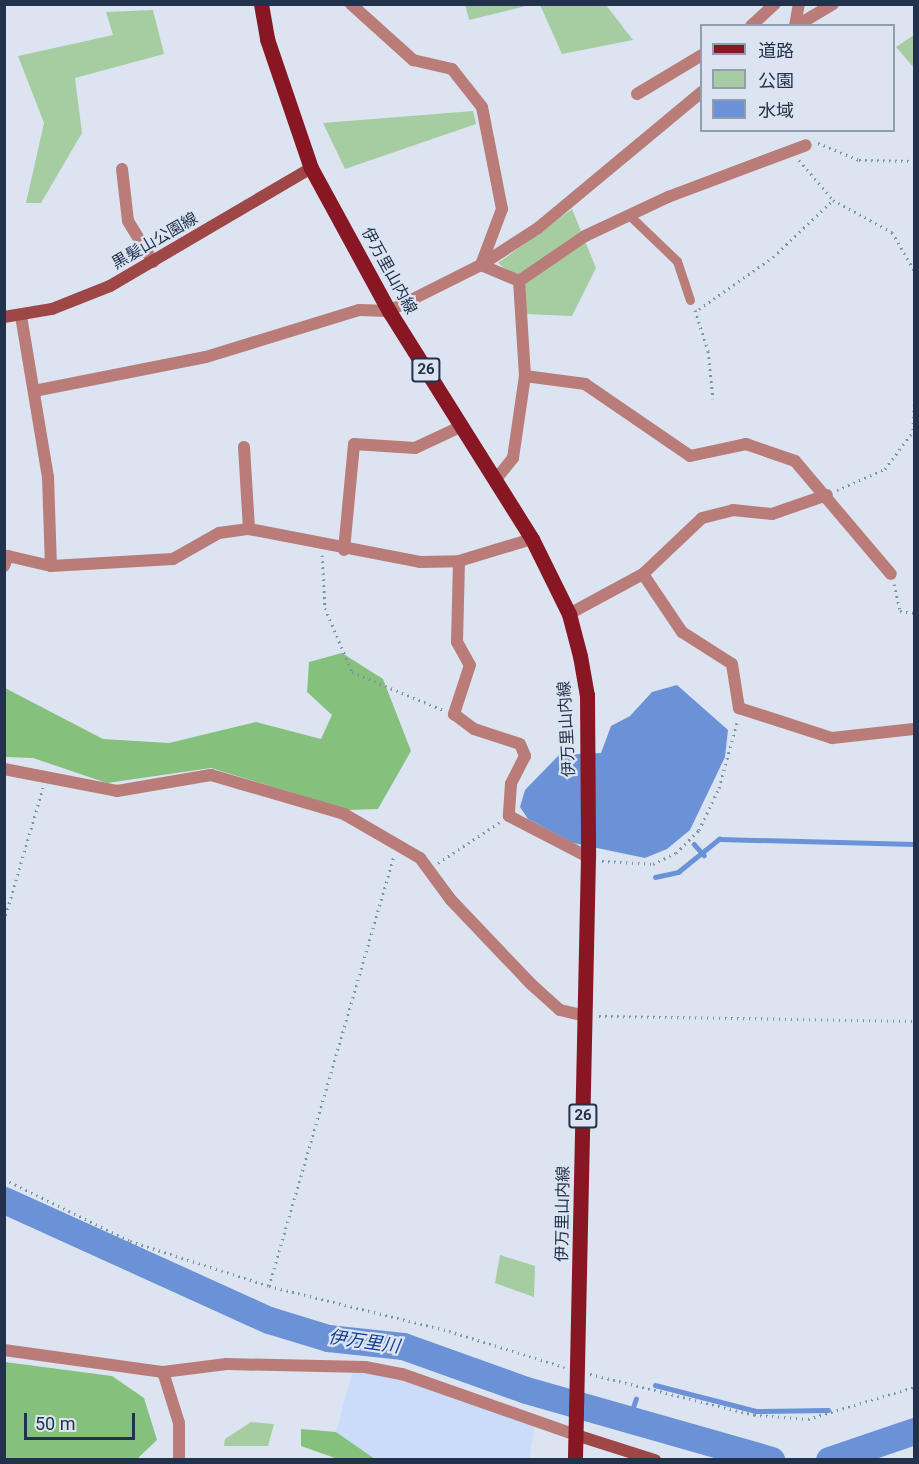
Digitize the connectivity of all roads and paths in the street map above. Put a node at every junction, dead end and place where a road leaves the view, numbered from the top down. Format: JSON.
{"nodes":[{"id":1,"x":261,"y":4,"type":"edge"},
{"id":2,"x":351,"y":4,"type":"edge"},
{"id":3,"x":775,"y":4,"type":"edge"},
{"id":4,"x":799,"y":4,"type":"edge"},
{"id":5,"x":833,"y":4,"type":"edge"},
{"id":6,"x":754,"y":24,"type":"edge"},
{"id":7,"x":795,"y":24,"type":"edge"},
{"id":8,"x":798,"y":24,"type":"edge"},
{"id":9,"x":700,"y":57,"type":"edge"},
{"id":10,"x":637,"y":94,"type":"dead end"},
{"id":11,"x":700,"y":94,"type":"edge"},
{"id":12,"x":806,"y":145,"type":"joint"},
{"id":13,"x":791,"y":151,"type":"junction"},
{"id":14,"x":915,"y":161,"type":"edge"},
{"id":15,"x":311,"y":168,"type":"junction"},
{"id":16,"x":122,"y":169,"type":"dead end"},
{"id":17,"x":833,"y":200,"type":"junction"},
{"id":18,"x":628,"y":215,"type":"junction"},
{"id":19,"x":153,"y":262,"type":"junction"},
{"id":20,"x":481,"y":265,"type":"junction"},
{"id":21,"x":915,"y":270,"type":"edge"},
{"id":22,"x":519,"y":281,"type":"junction"},
{"id":23,"x":690,"y":300,"type":"joint"},
{"id":24,"x":389,"y":311,"type":"junction"},
{"id":25,"x":695,"y":311,"type":"junction"},
{"id":26,"x":4,"y":316,"type":"edge"},
{"id":27,"x":21,"y":316,"type":"junction"},
{"id":28,"x":525,"y":376,"type":"junction"},
{"id":29,"x":34,"y":391,"type":"junction"},
{"id":30,"x":713,"y":399,"type":"dead end"},
{"id":31,"x":915,"y":405,"type":"edge"},
{"id":32,"x":462,"y":426,"type":"junction"},
{"id":33,"x":914,"y":431,"type":"edge"},
{"id":34,"x":244,"y":447,"type":"dead end"},
{"id":35,"x":495,"y":479,"type":"junction"},
{"id":36,"x":827,"y":495,"type":"junction"},
{"id":37,"x":249,"y":529,"type":"junction"},
{"id":38,"x":532,"y":538,"type":"junction"},
{"id":39,"x":322,"y":547,"type":"junction"},
{"id":40,"x":344,"y":550,"type":"junction"},
{"id":41,"x":459,"y":561,"type":"junction"},
{"id":42,"x":4,"y":566,"type":"edge"},
{"id":43,"x":51,"y":566,"type":"junction"},
{"id":44,"x":643,"y":574,"type":"junction"},
{"id":45,"x":891,"y":574,"type":"joint"},
{"id":46,"x":915,"y":613,"type":"edge"},
{"id":47,"x":569,"y":614,"type":"junction"},
{"id":48,"x":739,"y":708,"type":"junction"},
{"id":49,"x":454,"y":714,"type":"junction"},
{"id":50,"x":915,"y":729,"type":"edge"},
{"id":51,"x":4,"y":769,"type":"edge"},
{"id":52,"x":48,"y":773,"type":"junction"},
{"id":53,"x":509,"y":816,"type":"junction"},
{"id":54,"x":397,"y":844,"type":"junction"},
{"id":55,"x":588,"y":857,"type":"junction"},
{"id":56,"x":430,"y":869,"type":"junction"},
{"id":57,"x":4,"y":921,"type":"edge"},
{"id":58,"x":585,"y":1016,"type":"junction"},
{"id":59,"x":915,"y":1021,"type":"edge"},
{"id":60,"x":4,"y":1179,"type":"edge"},
{"id":61,"x":269,"y":1286,"type":"junction"},
{"id":62,"x":4,"y":1350,"type":"edge"},
{"id":63,"x":163,"y":1372,"type":"junction"},
{"id":64,"x":577,"y":1372,"type":"junction"},
{"id":65,"x":915,"y":1387,"type":"edge"},
{"id":66,"x":576,"y":1432,"type":"junction"},
{"id":67,"x":179,"y":1460,"type":"edge"},
{"id":68,"x":575,"y":1460,"type":"edge"},
{"id":69,"x":655,"y":1460,"type":"edge"}],
"edges":[{"from":1,"to":15,"type":"main road","name":"伊万里山内線","number":"26"},
{"from":2,"to":20,"type":"street"},
{"from":3,"to":6,"type":"street"},
{"from":4,"to":7,"type":"street"},
{"from":5,"to":8,"type":"street"},
{"from":9,"to":10,"type":"street"},
{"from":11,"to":20,"type":"street"},
{"from":12,"to":13,"type":"street"},
{"from":12,"to":14,"type":"path"},
{"from":13,"to":17,"type":"path"},
{"from":13,"to":18,"type":"street"},
{"from":15,"to":19,"type":"main road","name":"黒髪山公園線"},
{"from":15,"to":24,"type":"main road","name":"伊万里山内線","number":"26"},
{"from":16,"to":19,"type":"street"},
{"from":17,"to":21,"type":"path"},
{"from":17,"to":25,"type":"path"},
{"from":18,"to":22,"type":"street"},
{"from":18,"to":23,"type":"lane"},
{"from":19,"to":27,"type":"main road","name":"黒髪山公園線"},
{"from":20,"to":22,"type":"street"},
{"from":20,"to":24,"type":"street"},
{"from":22,"to":28,"type":"street"},
{"from":23,"to":25,"type":"path"},
{"from":24,"to":29,"type":"street"},
{"from":24,"to":32,"type":"main road","name":"伊万里山内線","number":"26"},
{"from":25,"to":30,"type":"path"},
{"from":26,"to":27,"type":"main road","name":"黒髪山公園線"},
{"from":27,"to":29,"type":"street"},
{"from":28,"to":35,"type":"street"},
{"from":28,"to":36,"type":"street"},
{"from":29,"to":43,"type":"street"},
{"from":31,"to":33,"type":"path"},
{"from":32,"to":35,"type":"main road","name":"伊万里山内線","number":"26"},
{"from":32,"to":40,"type":"street"},
{"from":33,"to":36,"type":"path"},
{"from":34,"to":37,"type":"street"},
{"from":35,"to":38,"type":"main road","name":"伊万里山内線","number":"26"},
{"from":36,"to":44,"type":"street"},
{"from":36,"to":45,"type":"street"},
{"from":37,"to":39,"type":"street"},
{"from":37,"to":43,"type":"street"},
{"from":38,"to":41,"type":"street"},
{"from":38,"to":47,"type":"main road","name":"伊万里山内線","number":"26"},
{"from":39,"to":40,"type":"street"},
{"from":39,"to":49,"type":"path"},
{"from":40,"to":41,"type":"street"},
{"from":41,"to":49,"type":"street"},
{"from":42,"to":43,"type":"street"},
{"from":44,"to":47,"type":"street"},
{"from":44,"to":48,"type":"street"},
{"from":45,"to":46,"type":"path"},
{"from":47,"to":55,"type":"main road","name":"伊万里山内線","number":"26"},
{"from":48,"to":50,"type":"street"},
{"from":48,"to":55,"type":"path"},
{"from":49,"to":53,"type":"street"},
{"from":51,"to":52,"type":"street"},
{"from":52,"to":54,"type":"street"},
{"from":52,"to":57,"type":"path"},
{"from":53,"to":55,"type":"street"},
{"from":53,"to":56,"type":"path"},
{"from":54,"to":56,"type":"street"},
{"from":54,"to":61,"type":"path"},
{"from":55,"to":58,"type":"main road","name":"伊万里山内線","number":"26"},
{"from":56,"to":58,"type":"street"},
{"from":58,"to":59,"type":"path"},
{"from":58,"to":64,"type":"main road","name":"伊万里山内線","number":"26"},
{"from":60,"to":61,"type":"path"},
{"from":61,"to":64,"type":"path"},
{"from":62,"to":63,"type":"street"},
{"from":63,"to":66,"type":"street"},
{"from":63,"to":67,"type":"street"},
{"from":64,"to":65,"type":"path"},
{"from":64,"to":66,"type":"main road","name":"伊万里山内線","number":"26"},
{"from":66,"to":68,"type":"main road","name":"伊万里山内線","number":"26"},
{"from":66,"to":69,"type":"main road"}]}
